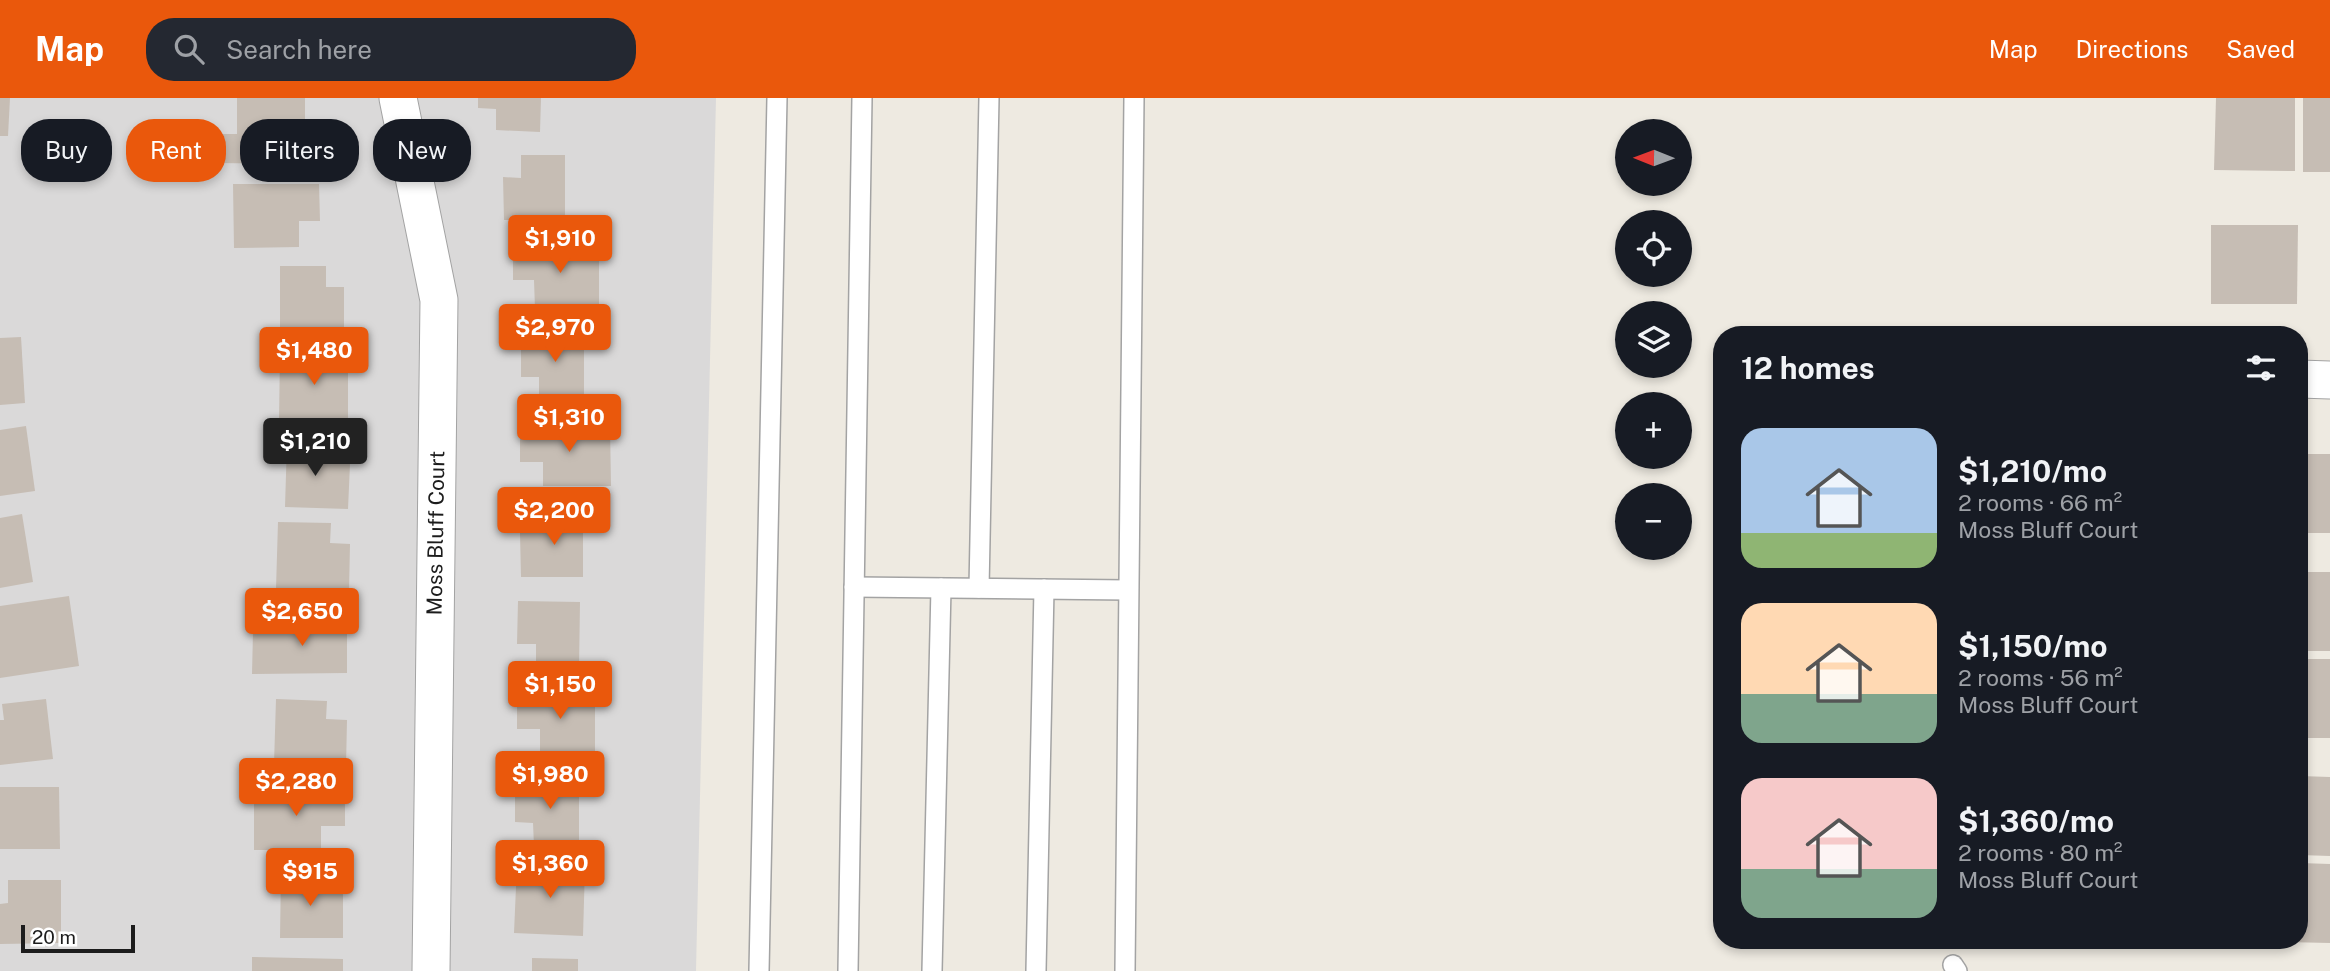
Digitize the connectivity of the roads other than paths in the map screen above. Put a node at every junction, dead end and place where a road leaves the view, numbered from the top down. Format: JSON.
{"nodes":[{"id":1,"x":398,"y":98,"type":"edge"},
{"id":2,"x":777,"y":98,"type":"edge"},
{"id":3,"x":862,"y":98,"type":"edge"},
{"id":4,"x":989,"y":98,"type":"edge"},
{"id":5,"x":1134,"y":98,"type":"edge"},
{"id":6,"x":2308,"y":379,"type":"edge"},
{"id":7,"x":2330,"y":380,"type":"edge"},
{"id":8,"x":854,"y":587,"type":"junction"},
{"id":9,"x":941,"y":588,"type":"junction"},
{"id":10,"x":979,"y":588,"type":"junction"},
{"id":11,"x":1044,"y":589,"type":"junction"},
{"id":12,"x":1128,"y":590,"type":"junction"},
{"id":13,"x":431,"y":971,"type":"edge"},
{"id":14,"x":759,"y":971,"type":"edge"},
{"id":15,"x":848,"y":971,"type":"edge"},
{"id":16,"x":932,"y":971,"type":"edge"},
{"id":17,"x":1036,"y":971,"type":"edge"},
{"id":18,"x":1125,"y":971,"type":"edge"}],
"edges":[{"from":1,"to":13,"type":"street","name":"Moss Bluff Court"},
{"from":2,"to":14,"type":"lane"},
{"from":3,"to":8,"type":"lane"},
{"from":4,"to":10,"type":"lane"},
{"from":5,"to":12,"type":"lane"},
{"from":6,"to":7,"type":"street"},
{"from":8,"to":9,"type":"lane"},
{"from":8,"to":15,"type":"lane"},
{"from":9,"to":10,"type":"lane"},
{"from":9,"to":16,"type":"lane"},
{"from":10,"to":11,"type":"lane"},
{"from":11,"to":12,"type":"lane"},
{"from":11,"to":17,"type":"lane"},
{"from":12,"to":18,"type":"lane"}]}
